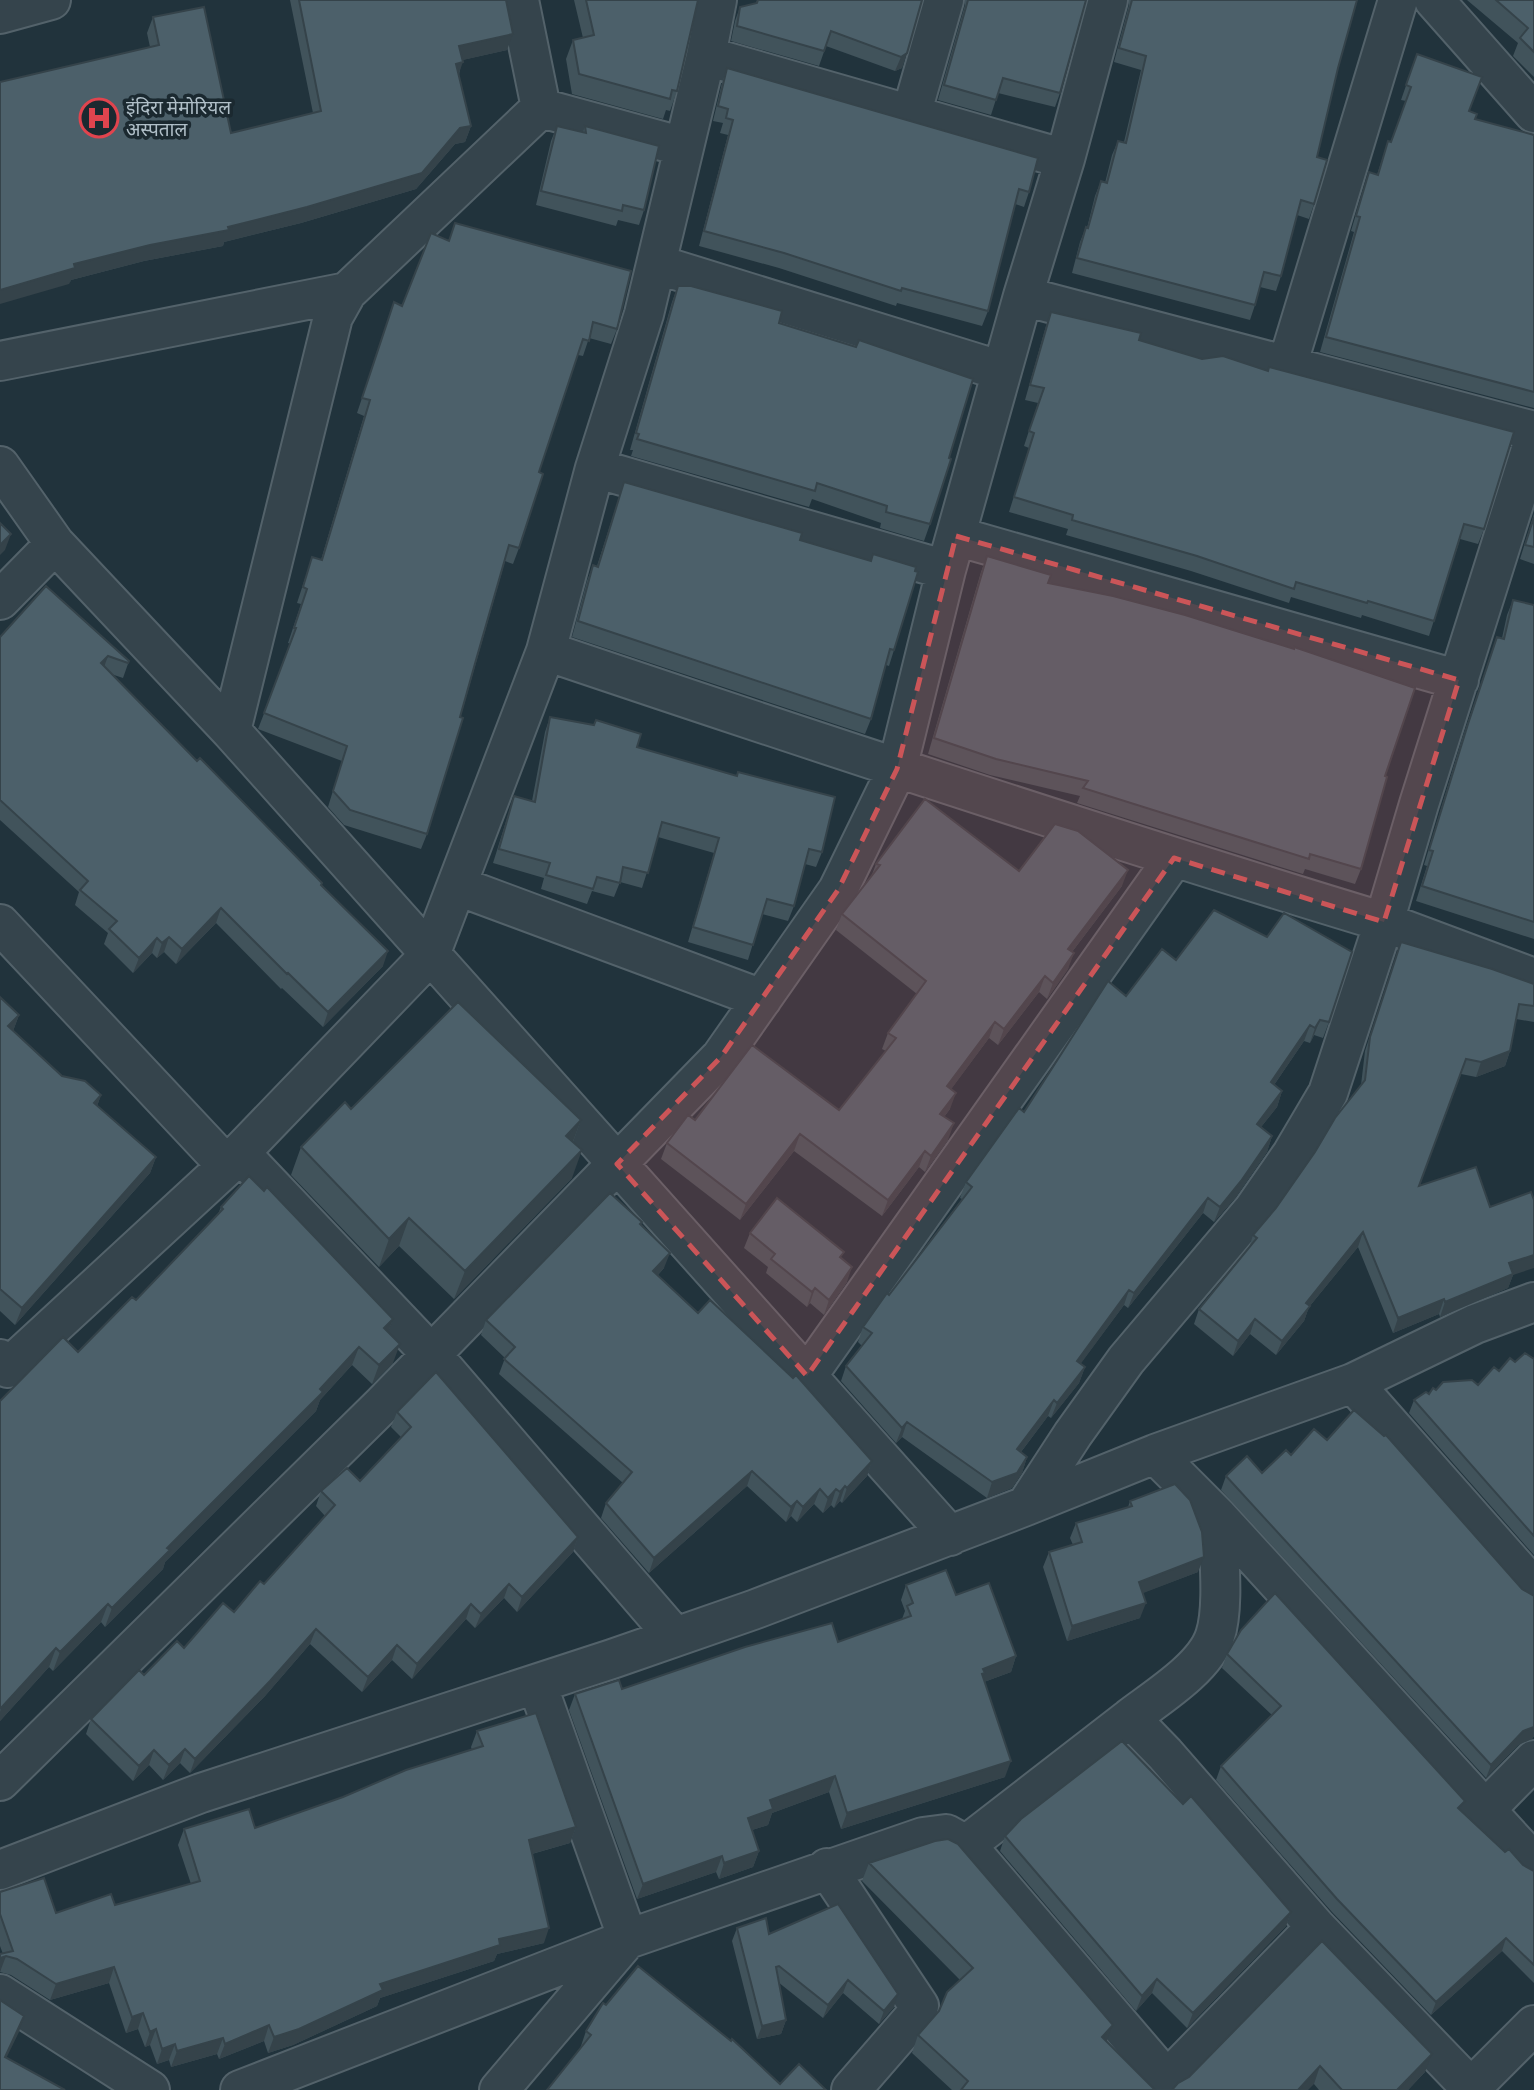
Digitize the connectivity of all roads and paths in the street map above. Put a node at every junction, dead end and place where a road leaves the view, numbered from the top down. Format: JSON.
{"nodes":[{"id":1,"x":51,"y":0,"type":"edge"},
{"id":2,"x":519,"y":0,"type":"edge"},
{"id":3,"x":717,"y":0,"type":"edge"},
{"id":4,"x":944,"y":0,"type":"edge"},
{"id":5,"x":1108,"y":0,"type":"edge"},
{"id":6,"x":1398,"y":0,"type":"edge"},
{"id":7,"x":1434,"y":0,"type":"edge"},
{"id":8,"x":0,"y":14,"type":"edge"},
{"id":9,"x":706,"y":56,"type":"junction"},
{"id":10,"x":541,"y":108,"type":"junction"},
{"id":11,"x":1534,"y":113,"type":"edge"},
{"id":12,"x":911,"y":115,"type":"junction"},
{"id":13,"x":684,"y":147,"type":"junction"},
{"id":14,"x":1065,"y":159,"type":"junction"},
{"id":15,"x":656,"y":264,"type":"junction"},
{"id":16,"x":347,"y":292,"type":"junction"},
{"id":17,"x":1023,"y":296,"type":"junction"},
{"id":18,"x":0,"y":361,"type":"edge"},
{"id":19,"x":1287,"y":366,"type":"junction"},
{"id":20,"x":1002,"y":371,"type":"junction"},
{"id":21,"x":1534,"y":431,"type":"edge"},
{"id":22,"x":1534,"y":440,"type":"edge"},
{"id":23,"x":0,"y":466,"type":"edge"},
{"id":24,"x":595,"y":468,"type":"junction"},
{"id":25,"x":55,"y":544,"type":"junction"},
{"id":26,"x":951,"y":553,"type":"junction"},
{"id":27,"x":0,"y":600,"type":"edge"},
{"id":28,"x":546,"y":651,"type":"junction"},
{"id":29,"x":1459,"y":680,"type":"junction"},
{"id":30,"x":231,"y":731,"type":"junction"},
{"id":31,"x":897,"y":769,"type":"junction"},
{"id":32,"x":1174,"y":858,"type":"junction"},
{"id":33,"x":457,"y":886,"type":"junction"},
{"id":34,"x":1384,"y":922,"type":"junction"},
{"id":35,"x":0,"y":924,"type":"edge"},
{"id":36,"x":430,"y":955,"type":"junction"},
{"id":37,"x":1534,"y":978,"type":"edge"},
{"id":38,"x":762,"y":999,"type":"junction"},
{"id":39,"x":233,"y":1160,"type":"junction"},
{"id":40,"x":617,"y":1164,"type":"junction"},
{"id":41,"x":1534,"y":1302,"type":"edge"},
{"id":42,"x":432,"y":1354,"type":"junction"},
{"id":43,"x":3,"y":1367,"type":"edge"},
{"id":44,"x":807,"y":1376,"type":"junction"},
{"id":45,"x":1353,"y":1382,"type":"junction"},
{"id":46,"x":1155,"y":1454,"type":"junction"},
{"id":47,"x":1026,"y":1506,"type":"junction"},
{"id":48,"x":1218,"y":1517,"type":"junction"},
{"id":49,"x":950,"y":1536,"type":"junction"},
{"id":50,"x":1534,"y":1588,"type":"edge"},
{"id":51,"x":675,"y":1637,"type":"junction"},
{"id":52,"x":537,"y":1684,"type":"junction"},
{"id":53,"x":1130,"y":1718,"type":"junction"},
{"id":54,"x":1534,"y":1760,"type":"edge"},
{"id":55,"x":0,"y":1781,"type":"edge"},
{"id":56,"x":1485,"y":1810,"type":"junction"},
{"id":57,"x":966,"y":1845,"type":"junction"},
{"id":58,"x":1534,"y":1863,"type":"edge"},
{"id":59,"x":827,"y":1868,"type":"junction"},
{"id":60,"x":0,"y":1870,"type":"edge"},
{"id":61,"x":1317,"y":1927,"type":"junction"},
{"id":62,"x":628,"y":1939,"type":"junction"},
{"id":63,"x":0,"y":1994,"type":"edge"},
{"id":64,"x":1534,"y":2025,"type":"edge"},
{"id":65,"x":1163,"y":2085,"type":"edge"},
{"id":66,"x":1470,"y":2089,"type":"edge"},
{"id":67,"x":150,"y":2090,"type":"edge"},
{"id":68,"x":240,"y":2090,"type":"edge"},
{"id":69,"x":499,"y":2090,"type":"edge"},
{"id":70,"x":851,"y":2090,"type":"edge"}],
"edges":[{"from":1,"to":8,"type":"street"},
{"from":2,"to":10,"type":"street"},
{"from":3,"to":9,"type":"street"},
{"from":4,"to":12,"type":"street"},
{"from":5,"to":14,"type":"street"},
{"from":6,"to":19,"type":"street"},
{"from":7,"to":11,"type":"street"},
{"from":9,"to":12,"type":"street"},
{"from":9,"to":13,"type":"street"},
{"from":10,"to":13,"type":"street"},
{"from":10,"to":16,"type":"street"},
{"from":12,"to":14,"type":"street"},
{"from":13,"to":15,"type":"street"},
{"from":14,"to":17,"type":"street"},
{"from":15,"to":20,"type":"street"},
{"from":15,"to":24,"type":"street"},
{"from":16,"to":18,"type":"street"},
{"from":16,"to":30,"type":"street"},
{"from":17,"to":19,"type":"street"},
{"from":17,"to":20,"type":"street"},
{"from":19,"to":21,"type":"street"},
{"from":20,"to":26,"type":"street"},
{"from":22,"to":29,"type":"street"},
{"from":23,"to":25,"type":"street"},
{"from":24,"to":26,"type":"street"},
{"from":24,"to":28,"type":"street"},
{"from":25,"to":27,"type":"street"},
{"from":25,"to":30,"type":"street"},
{"from":26,"to":29,"type":"street"},
{"from":26,"to":31,"type":"street"},
{"from":28,"to":31,"type":"street"},
{"from":28,"to":33,"type":"street"},
{"from":29,"to":34,"type":"street"},
{"from":30,"to":36,"type":"street"},
{"from":31,"to":32,"type":"street"},
{"from":31,"to":38,"type":"street"},
{"from":32,"to":34,"type":"street"},
{"from":32,"to":44,"type":"street"},
{"from":33,"to":36,"type":"street"},
{"from":33,"to":38,"type":"street"},
{"from":34,"to":37,"type":"street"},
{"from":34,"to":47,"type":"street"},
{"from":35,"to":39,"type":"street"},
{"from":36,"to":39,"type":"street"},
{"from":36,"to":40,"type":"street"},
{"from":38,"to":40,"type":"street"},
{"from":39,"to":42,"type":"street"},
{"from":39,"to":43,"type":"street"},
{"from":40,"to":42,"type":"street"},
{"from":40,"to":44,"type":"street"},
{"from":41,"to":45,"type":"street"},
{"from":42,"to":51,"type":"street"},
{"from":42,"to":55,"type":"street"},
{"from":44,"to":49,"type":"street"},
{"from":45,"to":46,"type":"street"},
{"from":45,"to":50,"type":"street"},
{"from":46,"to":47,"type":"street"},
{"from":46,"to":48,"type":"street"},
{"from":47,"to":49,"type":"street"},
{"from":48,"to":53,"type":"street"},
{"from":48,"to":56,"type":"street"},
{"from":49,"to":51,"type":"street"},
{"from":51,"to":52,"type":"street"},
{"from":52,"to":60,"type":"street"},
{"from":52,"to":62,"type":"street"},
{"from":53,"to":57,"type":"street"},
{"from":53,"to":61,"type":"street"},
{"from":54,"to":56,"type":"street"},
{"from":56,"to":58,"type":"street"},
{"from":57,"to":59,"type":"street"},
{"from":57,"to":65,"type":"street"},
{"from":59,"to":62,"type":"street"},
{"from":59,"to":70,"type":"street"},
{"from":61,"to":65,"type":"street"},
{"from":61,"to":66,"type":"street"},
{"from":62,"to":68,"type":"street"},
{"from":62,"to":69,"type":"street"},
{"from":63,"to":67,"type":"street"},
{"from":64,"to":66,"type":"street"}]}
